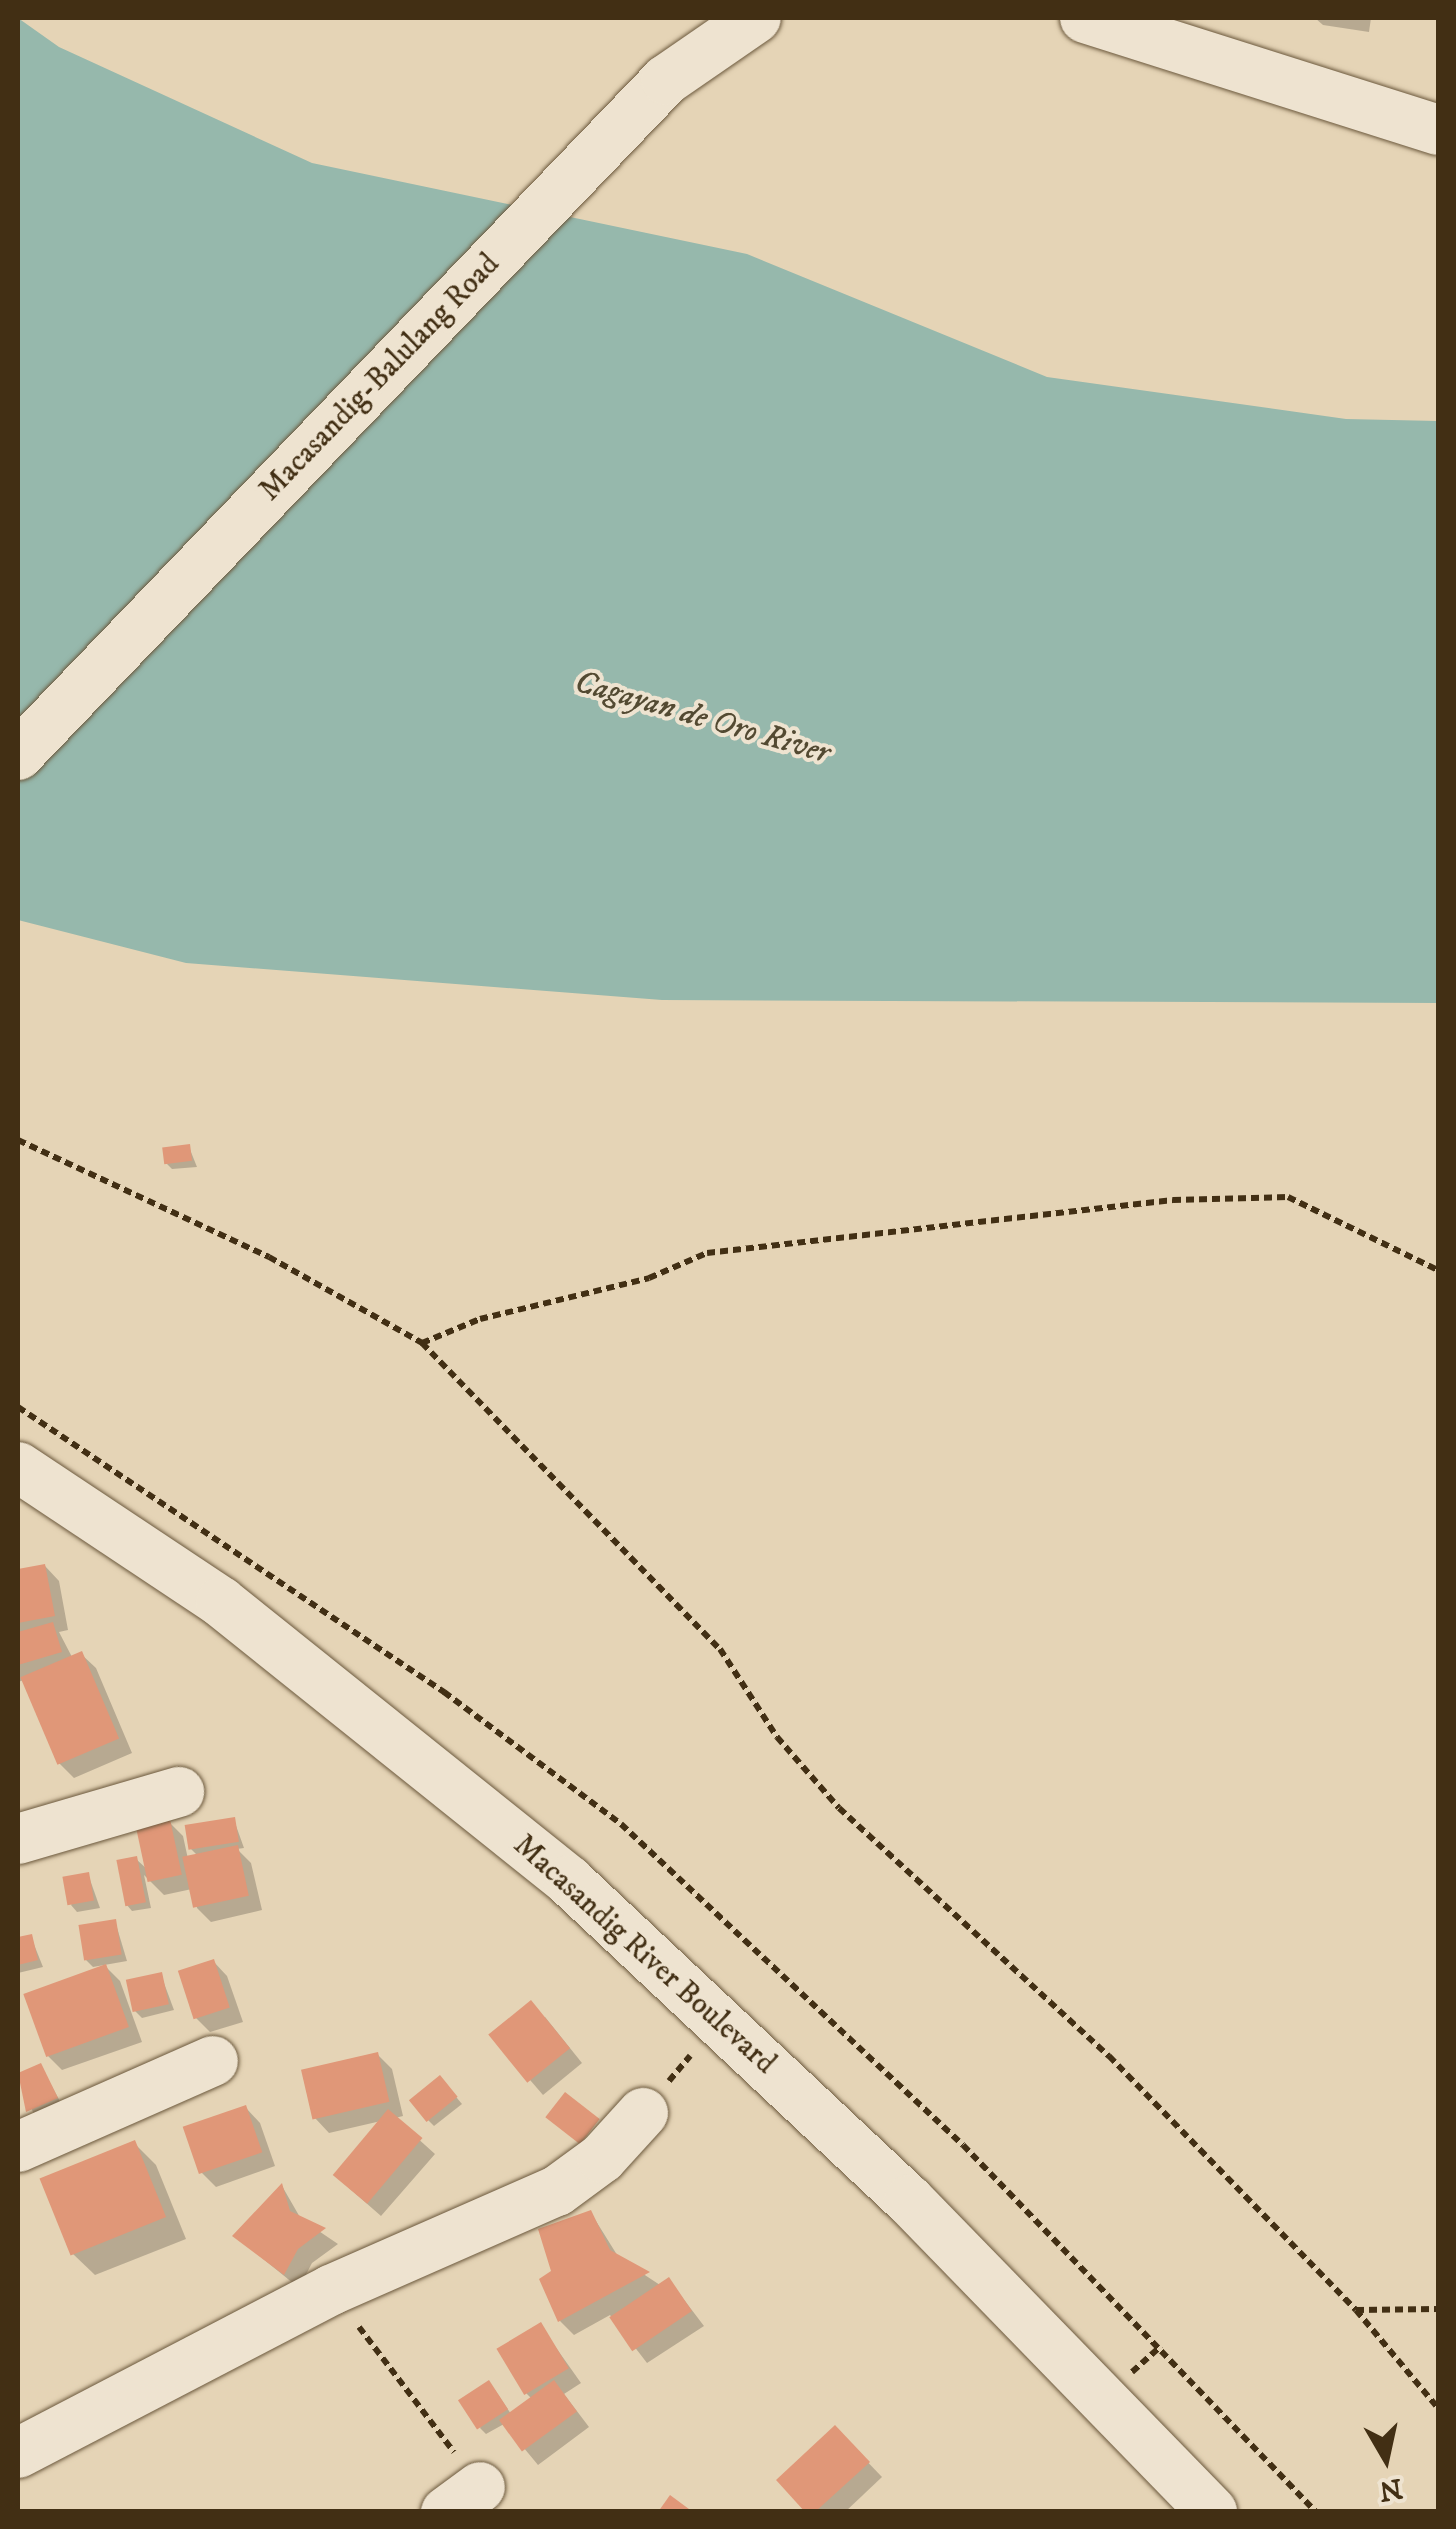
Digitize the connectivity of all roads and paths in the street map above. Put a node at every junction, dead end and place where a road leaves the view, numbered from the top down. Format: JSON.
{"nodes":[{"id":1,"x":756,"y":18,"type":"edge"},
{"id":2,"x":1084,"y":18,"type":"edge"},
{"id":3,"x":1438,"y":130,"type":"edge"},
{"id":4,"x":18,"y":755,"type":"edge"},
{"id":5,"x":18,"y":1140,"type":"edge"},
{"id":6,"x":1438,"y":1270,"type":"edge"},
{"id":7,"x":422,"y":1343,"type":"junction"},
{"id":8,"x":18,"y":1407,"type":"edge"},
{"id":9,"x":18,"y":1466,"type":"edge"},
{"id":10,"x":179,"y":1792,"type":"dead end"},
{"id":11,"x":18,"y":1839,"type":"edge"},
{"id":12,"x":720,"y":2020,"type":"junction"},
{"id":13,"x":213,"y":2061,"type":"dead end"},
{"id":14,"x":643,"y":2113,"type":"joint"},
{"id":15,"x":18,"y":2147,"type":"edge"},
{"id":16,"x":330,"y":2290,"type":"junction"},
{"id":17,"x":1356,"y":2310,"type":"junction"},
{"id":18,"x":1438,"y":2310,"type":"edge"},
{"id":19,"x":1438,"y":2408,"type":"edge"},
{"id":20,"x":18,"y":2454,"type":"edge"},
{"id":21,"x":463,"y":2499,"type":"edge"},
{"id":22,"x":1212,"y":2512,"type":"edge"},
{"id":23,"x":1316,"y":2512,"type":"edge"}],
"edges":[{"from":1,"to":4,"type":"street","name":"Macasandig-Balulang Road"},
{"from":2,"to":3,"type":"street"},
{"from":5,"to":7,"type":"path"},
{"from":6,"to":7,"type":"path"},
{"from":7,"to":17,"type":"path"},
{"from":8,"to":23,"type":"path"},
{"from":9,"to":12,"type":"street","name":"Macasandig River Boulevard"},
{"from":10,"to":11,"type":"street"},
{"from":12,"to":14,"type":"path"},
{"from":12,"to":22,"type":"street","name":"Macasandig River Boulevard"},
{"from":13,"to":15,"type":"street"},
{"from":14,"to":16,"type":"street"},
{"from":16,"to":20,"type":"street"},
{"from":16,"to":21,"type":"path"},
{"from":17,"to":18,"type":"path"},
{"from":17,"to":19,"type":"path"}]}
